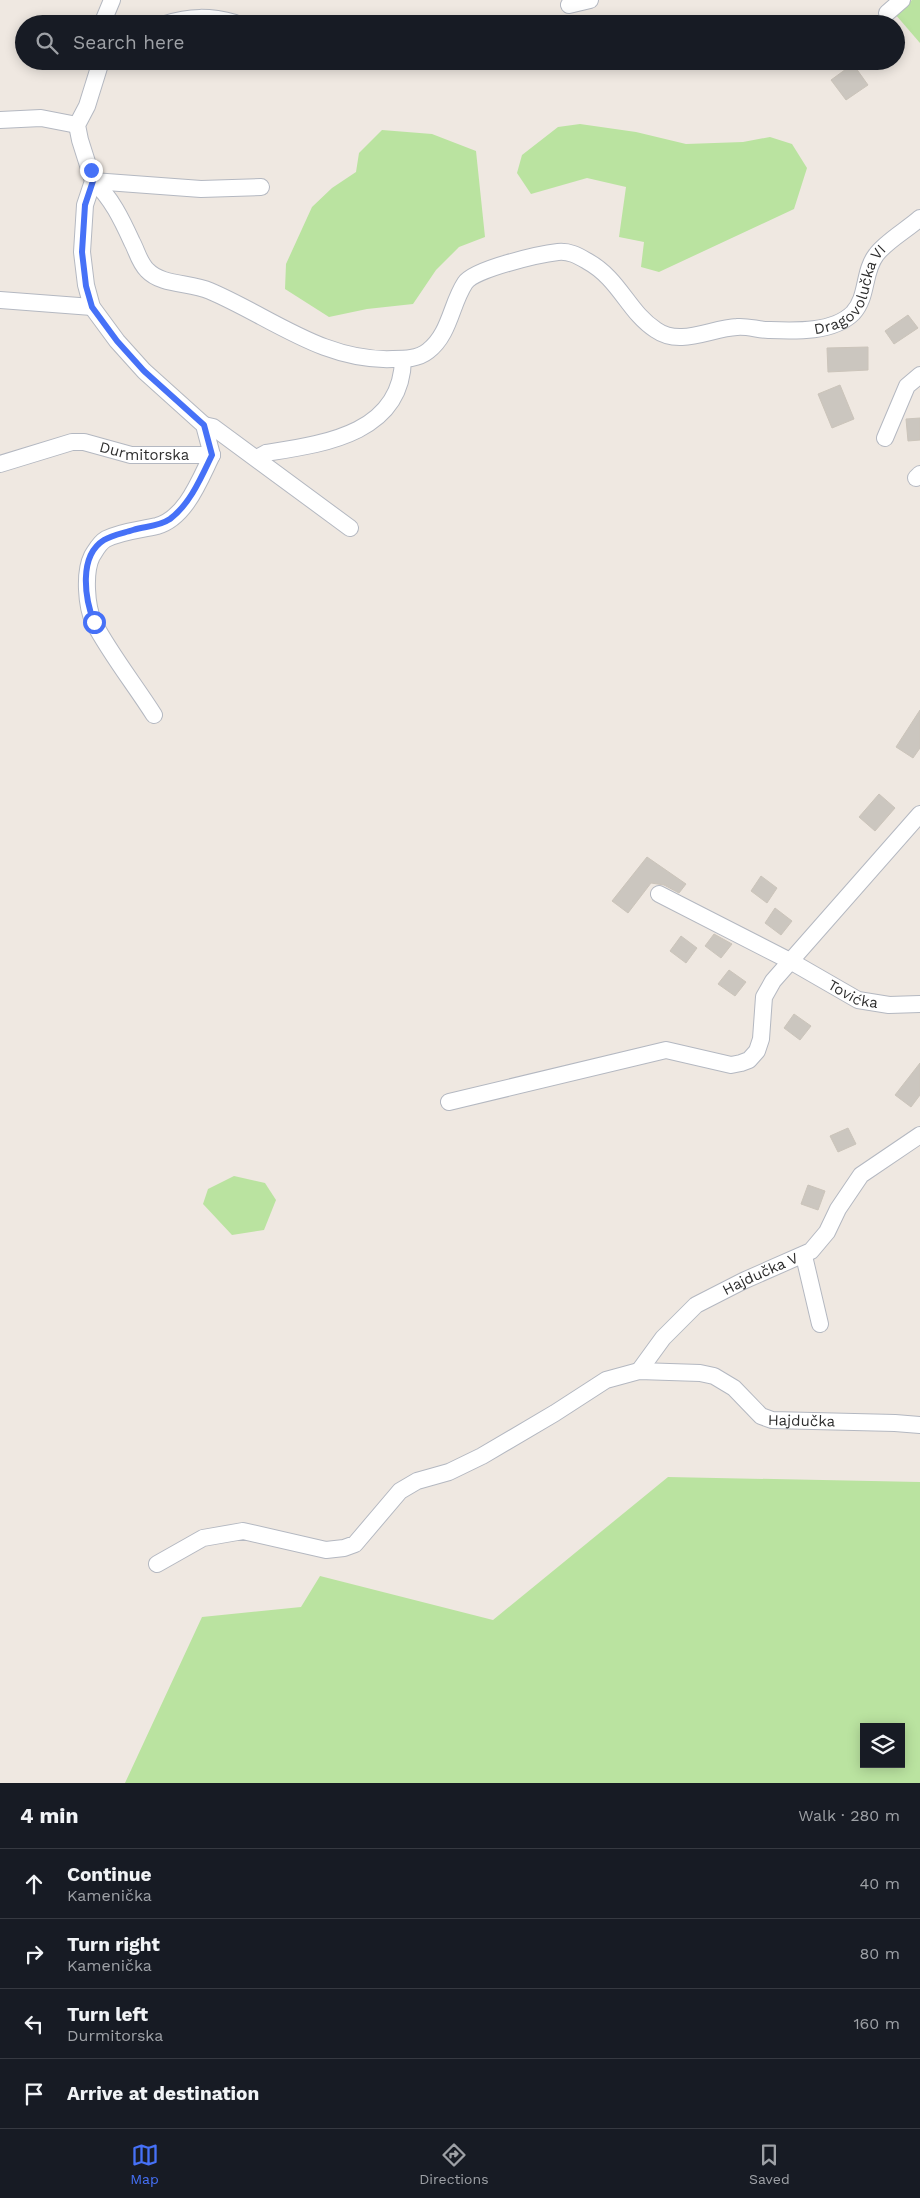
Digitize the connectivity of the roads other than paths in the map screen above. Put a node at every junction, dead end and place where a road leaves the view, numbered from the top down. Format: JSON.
{"nodes":[{"id":1,"x":112,"y":0,"type":"edge"},
{"id":2,"x":590,"y":0,"type":"edge"},
{"id":3,"x":902,"y":0,"type":"edge"},
{"id":4,"x":568,"y":5,"type":"dead end"},
{"id":5,"x":886,"y":13,"type":"dead end"},
{"id":6,"x":106,"y":15,"type":"edge"},
{"id":7,"x":98,"y":70,"type":"edge"},
{"id":8,"x":0,"y":120,"type":"edge"},
{"id":9,"x":78,"y":125,"type":"junction"},
{"id":10,"x":93,"y":181,"type":"junction"},
{"id":11,"x":260,"y":187,"type":"dead end"},
{"id":12,"x":920,"y":218,"type":"edge"},
{"id":13,"x":0,"y":300,"type":"edge"},
{"id":14,"x":92,"y":307,"type":"junction"},
{"id":15,"x":403,"y":359,"type":"junction"},
{"id":16,"x":920,"y":374,"type":"edge"},
{"id":17,"x":204,"y":425,"type":"junction"},
{"id":18,"x":885,"y":438,"type":"dead end"},
{"id":19,"x":212,"y":455,"type":"junction"},
{"id":20,"x":257,"y":458,"type":"junction"},
{"id":21,"x":0,"y":464,"type":"edge"},
{"id":22,"x":350,"y":528,"type":"dead end"},
{"id":23,"x":154,"y":715,"type":"dead end"},
{"id":24,"x":920,"y":814,"type":"edge"},
{"id":25,"x":659,"y":894,"type":"dead end"},
{"id":26,"x":792,"y":962,"type":"junction"},
{"id":27,"x":920,"y":991,"type":"edge"},
{"id":28,"x":914,"y":1004,"type":"edge"},
{"id":29,"x":450,"y":1102,"type":"dead end"},
{"id":30,"x":920,"y":1135,"type":"edge"},
{"id":31,"x":804,"y":1256,"type":"junction"},
{"id":32,"x":820,"y":1324,"type":"dead end"},
{"id":33,"x":639,"y":1371,"type":"junction"},
{"id":34,"x":920,"y":1425,"type":"edge"},
{"id":35,"x":157,"y":1564,"type":"dead end"}],
"edges":[{"from":1,"to":6,"type":"street"},
{"from":2,"to":4,"type":"street"},
{"from":3,"to":5,"type":"street"},
{"from":7,"to":9,"type":"street"},
{"from":8,"to":9,"type":"street"},
{"from":9,"to":10,"type":"street"},
{"from":10,"to":11,"type":"street"},
{"from":10,"to":14,"type":"street"},
{"from":10,"to":15,"type":"street","name":"Dragovolučka VI"},
{"from":12,"to":15,"type":"street","name":"Dragovolučka VI"},
{"from":13,"to":14,"type":"street"},
{"from":14,"to":17,"type":"street"},
{"from":15,"to":20,"type":"street"},
{"from":16,"to":18,"type":"street"},
{"from":17,"to":19,"type":"street","name":"Durmitorska"},
{"from":17,"to":20,"type":"street"},
{"from":19,"to":21,"type":"street","name":"Durmitorska"},
{"from":19,"to":23,"type":"street"},
{"from":20,"to":22,"type":"street"},
{"from":24,"to":26,"type":"street"},
{"from":25,"to":26,"type":"street","name":"Tovićka"},
{"from":26,"to":28,"type":"street","name":"Tovićka"},
{"from":26,"to":29,"type":"street"},
{"from":27,"to":28,"type":"street"},
{"from":30,"to":31,"type":"street","name":"Hajdučka V"},
{"from":31,"to":32,"type":"street"},
{"from":31,"to":33,"type":"street","name":"Hajdučka V"},
{"from":33,"to":34,"type":"street","name":"Hajdučka"},
{"from":33,"to":35,"type":"street","name":"Hajdučka"}]}
